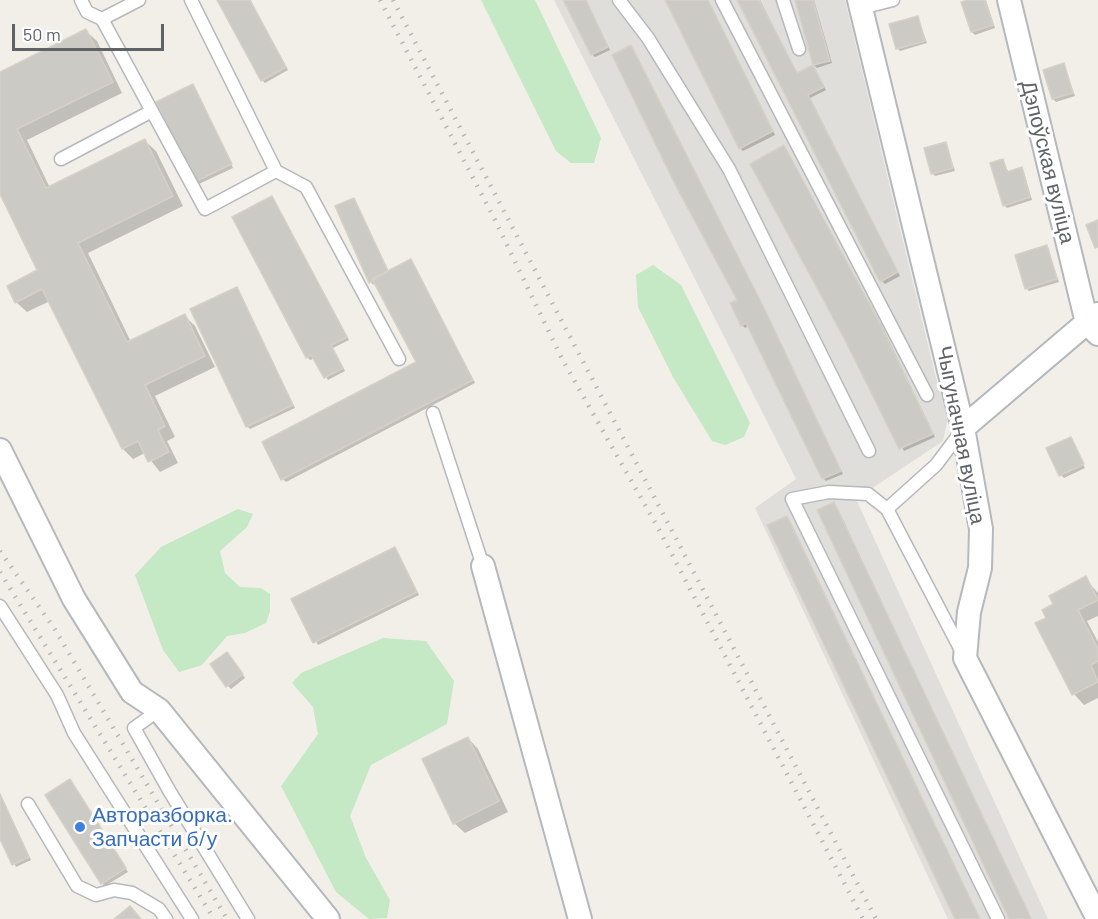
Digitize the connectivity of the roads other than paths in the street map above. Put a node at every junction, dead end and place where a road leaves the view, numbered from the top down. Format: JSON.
{"nodes":[{"id":1,"x":81,"y":0,"type":"edge"},
{"id":2,"x":139,"y":0,"type":"edge"},
{"id":3,"x":191,"y":0,"type":"edge"},
{"id":4,"x":619,"y":0,"type":"edge"},
{"id":5,"x":722,"y":0,"type":"edge"},
{"id":6,"x":783,"y":0,"type":"edge"},
{"id":7,"x":893,"y":0,"type":"edge"},
{"id":8,"x":1009,"y":0,"type":"edge"},
{"id":9,"x":860,"y":4,"type":"edge"},
{"id":10,"x":102,"y":19,"type":"junction"},
{"id":11,"x":799,"y":49,"type":"dead end"},
{"id":12,"x":152,"y":111,"type":"junction"},
{"id":13,"x":60,"y":159,"type":"dead end"},
{"id":14,"x":276,"y":171,"type":"junction"},
{"id":15,"x":1094,"y":323,"type":"edge"},
{"id":16,"x":399,"y":359,"type":"dead end"},
{"id":17,"x":927,"y":395,"type":"dead end"},
{"id":18,"x":433,"y":413,"type":"dead end"},
{"id":19,"x":963,"y":428,"type":"junction"},
{"id":20,"x":0,"y":450,"type":"edge"},
{"id":21,"x":869,"y":451,"type":"dead end"},
{"id":22,"x":887,"y":509,"type":"junction"},
{"id":23,"x":483,"y":566,"type":"joint"},
{"id":24,"x":0,"y":606,"type":"edge"},
{"id":25,"x":965,"y":658,"type":"junction"},
{"id":26,"x":159,"y":710,"type":"junction"},
{"id":27,"x":28,"y":804,"type":"dead end"},
{"id":28,"x":1094,"y":905,"type":"edge"},
{"id":29,"x":166,"y":919,"type":"edge"},
{"id":30,"x":192,"y":919,"type":"edge"},
{"id":31,"x":248,"y":919,"type":"edge"},
{"id":32,"x":328,"y":919,"type":"edge"},
{"id":33,"x":580,"y":919,"type":"edge"},
{"id":34,"x":998,"y":919,"type":"edge"}],
"edges":[{"from":1,"to":10,"type":"lane"},
{"from":2,"to":10,"type":"lane"},
{"from":3,"to":14,"type":"lane"},
{"from":4,"to":21,"type":"lane"},
{"from":5,"to":17,"type":"lane"},
{"from":6,"to":11,"type":"lane"},
{"from":7,"to":9,"type":"lane"},
{"from":8,"to":15,"type":"street","name":"Дэпоўская вуліца"},
{"from":9,"to":19,"type":"street","name":"Чыгуначная вуліца"},
{"from":10,"to":12,"type":"lane"},
{"from":12,"to":13,"type":"lane"},
{"from":12,"to":14,"type":"lane"},
{"from":14,"to":16,"type":"lane"},
{"from":15,"to":19,"type":"street"},
{"from":18,"to":23,"type":"lane"},
{"from":19,"to":22,"type":"lane"},
{"from":19,"to":25,"type":"street","name":"Чыгуначная вуліца"},
{"from":20,"to":26,"type":"street"},
{"from":22,"to":25,"type":"lane"},
{"from":22,"to":34,"type":"lane"},
{"from":23,"to":33,"type":"street"},
{"from":24,"to":30,"type":"lane"},
{"from":25,"to":28,"type":"street"},
{"from":26,"to":31,"type":"lane"},
{"from":26,"to":32,"type":"street"},
{"from":27,"to":29,"type":"lane"}]}
